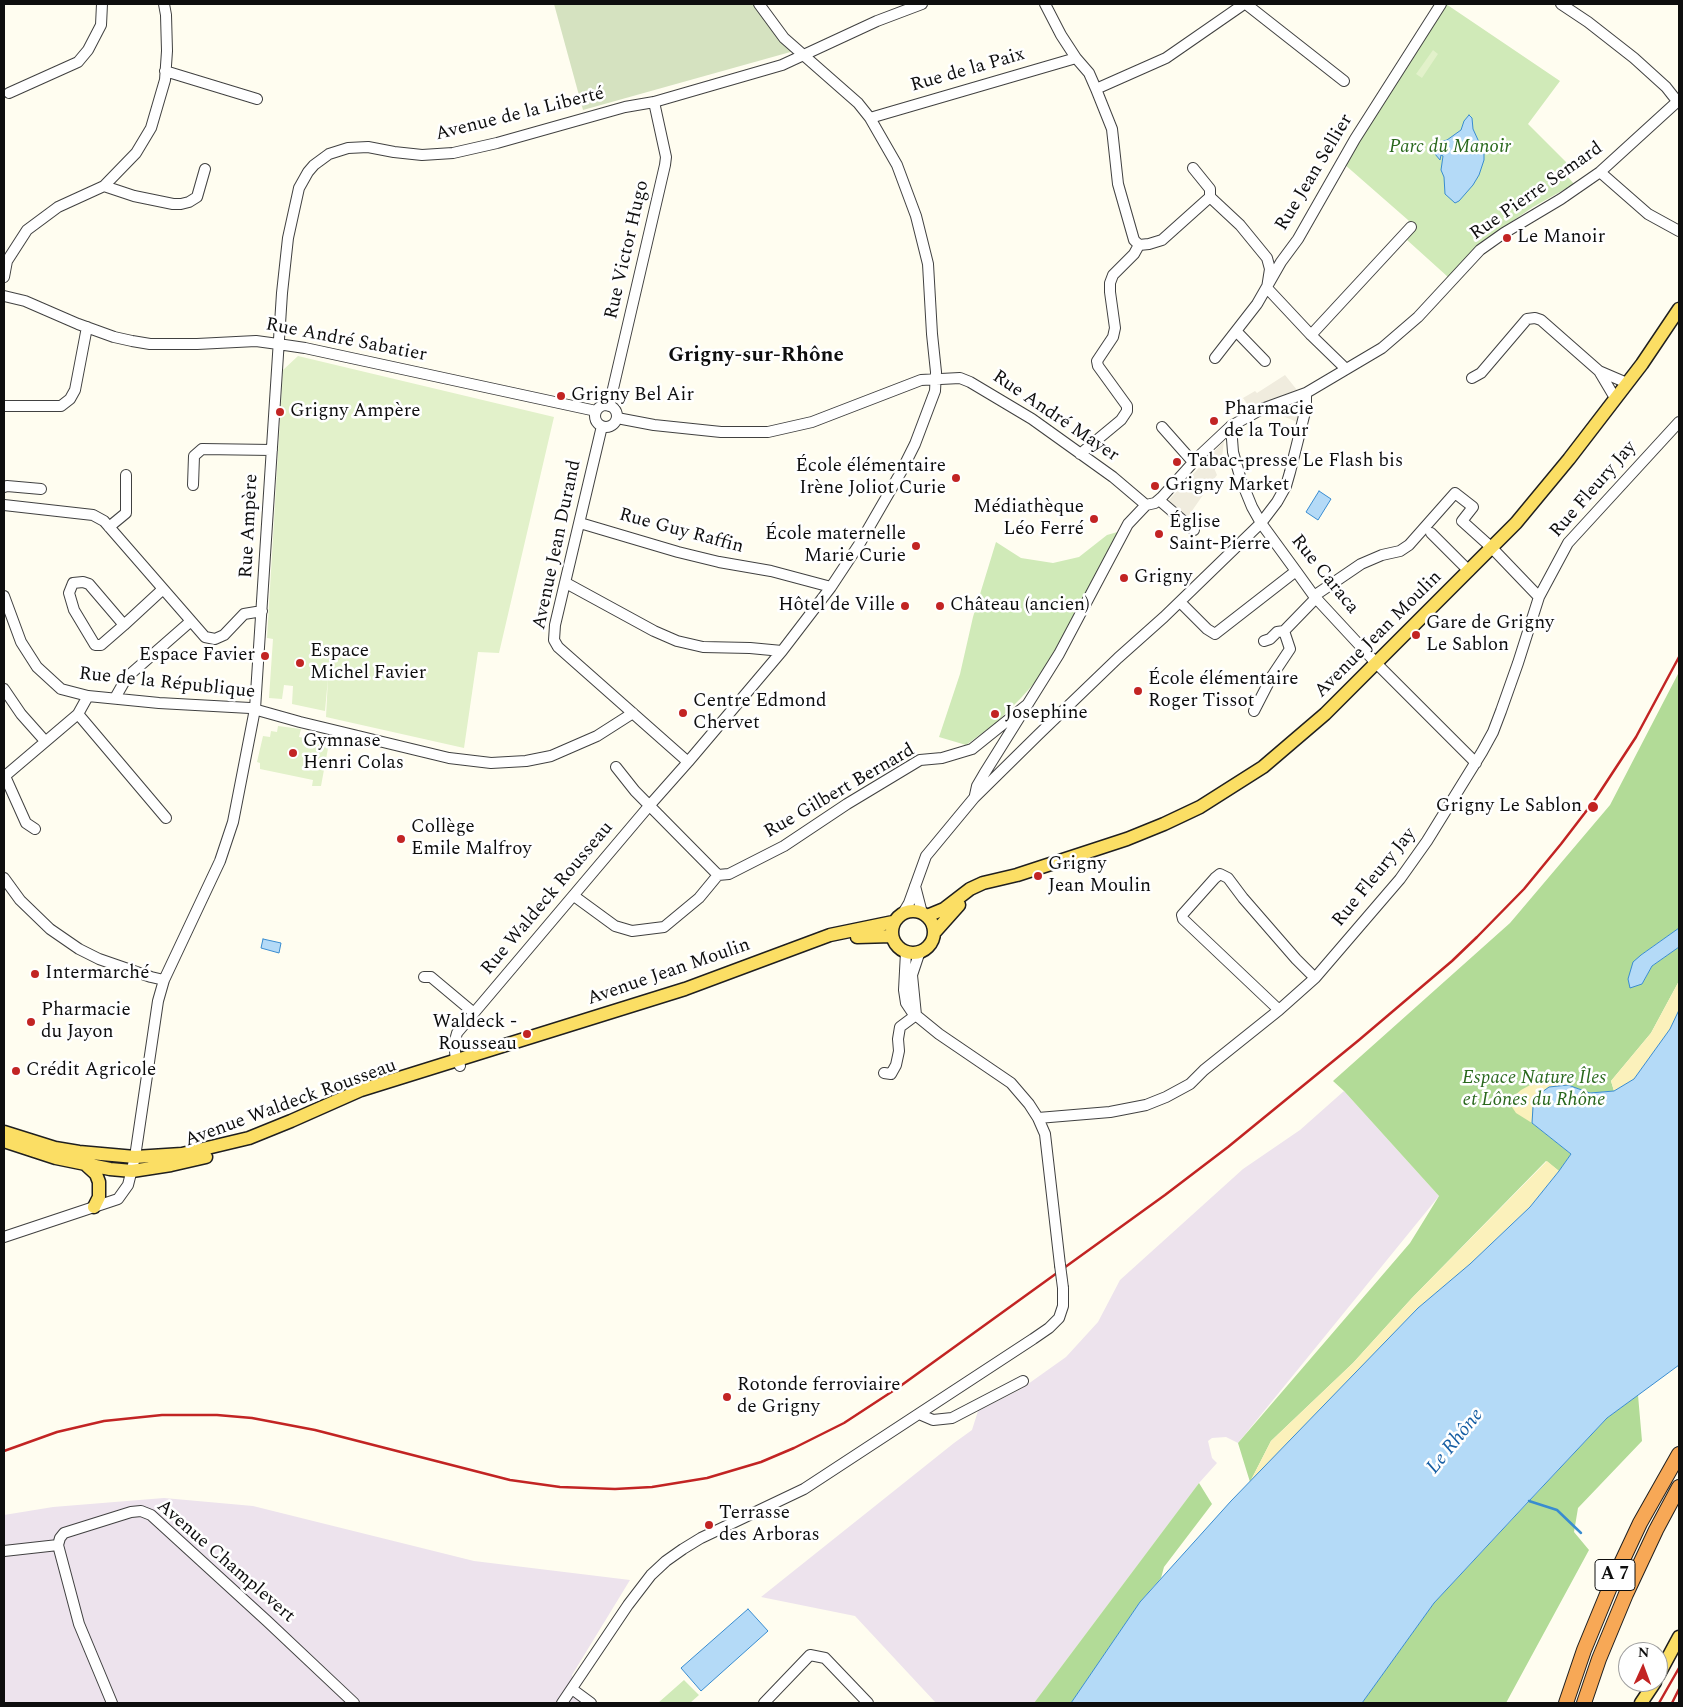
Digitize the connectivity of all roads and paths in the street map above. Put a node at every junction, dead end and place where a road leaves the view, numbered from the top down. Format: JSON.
{"nodes":[{"id":1,"x":102,"y":4,"type":"edge"},
{"id":2,"x":164,"y":4,"type":"edge"},
{"id":3,"x":759,"y":4,"type":"edge"},
{"id":4,"x":922,"y":4,"type":"edge"},
{"id":5,"x":1045,"y":4,"type":"edge"},
{"id":6,"x":1245,"y":4,"type":"edge"},
{"id":7,"x":1441,"y":4,"type":"edge"},
{"id":8,"x":1561,"y":4,"type":"edge"},
{"id":9,"x":804,"y":55,"type":"junction"},
{"id":10,"x":1076,"y":58,"type":"junction"},
{"id":11,"x":166,"y":71,"type":"junction"},
{"id":12,"x":1344,"y":81,"type":"dead end"},
{"id":13,"x":1096,"y":89,"type":"junction"},
{"id":14,"x":9,"y":92,"type":"dead end"},
{"id":15,"x":257,"y":99,"type":"dead end"},
{"id":16,"x":1678,"y":100,"type":"edge"},
{"id":17,"x":654,"y":102,"type":"junction"},
{"id":18,"x":870,"y":118,"type":"junction"},
{"id":19,"x":1193,"y":168,"type":"dead end"},
{"id":20,"x":205,"y":169,"type":"dead end"},
{"id":21,"x":1600,"y":172,"type":"junction"},
{"id":22,"x":104,"y":186,"type":"junction"},
{"id":23,"x":1210,"y":197,"type":"junction"},
{"id":24,"x":1411,"y":227,"type":"dead end"},
{"id":25,"x":1679,"y":232,"type":"edge"},
{"id":26,"x":1139,"y":245,"type":"junction"},
{"id":27,"x":4,"y":277,"type":"edge"},
{"id":28,"x":1267,"y":288,"type":"junction"},
{"id":29,"x":4,"y":296,"type":"edge"},
{"id":30,"x":1679,"y":309,"type":"edge"},
{"id":31,"x":87,"y":327,"type":"junction"},
{"id":32,"x":1236,"y":331,"type":"junction"},
{"id":33,"x":1311,"y":335,"type":"junction"},
{"id":34,"x":278,"y":344,"type":"junction"},
{"id":35,"x":1216,"y":358,"type":"dead end"},
{"id":36,"x":1265,"y":362,"type":"dead end"},
{"id":37,"x":1346,"y":369,"type":"junction"},
{"id":38,"x":1599,"y":371,"type":"junction"},
{"id":39,"x":1472,"y":378,"type":"dead end"},
{"id":40,"x":936,"y":379,"type":"junction"},
{"id":41,"x":1627,"y":383,"type":"junction"},
{"id":42,"x":1306,"y":393,"type":"junction"},
{"id":43,"x":1615,"y":398,"type":"junction"},
{"id":44,"x":4,"y":406,"type":"edge"},
{"id":45,"x":609,"y":406,"type":"junction"},
{"id":46,"x":596,"y":411,"type":"junction"},
{"id":47,"x":617,"y":418,"type":"junction"},
{"id":48,"x":1679,"y":422,"type":"edge"},
{"id":49,"x":602,"y":426,"type":"junction"},
{"id":50,"x":1230,"y":426,"type":"junction"},
{"id":51,"x":1162,"y":427,"type":"dead end"},
{"id":52,"x":272,"y":450,"type":"junction"},
{"id":53,"x":1080,"y":454,"type":"junction"},
{"id":54,"x":1193,"y":462,"type":"junction"},
{"id":55,"x":126,"y":475,"type":"dead end"},
{"id":56,"x":193,"y":485,"type":"dead end"},
{"id":57,"x":4,"y":487,"type":"edge"},
{"id":58,"x":41,"y":489,"type":"dead end"},
{"id":59,"x":1159,"y":500,"type":"junction"},
{"id":60,"x":4,"y":505,"type":"edge"},
{"id":61,"x":1146,"y":505,"type":"junction"},
{"id":62,"x":580,"y":523,"type":"junction"},
{"id":63,"x":1261,"y":523,"type":"junction"},
{"id":64,"x":109,"y":527,"type":"junction"},
{"id":65,"x":1194,"y":530,"type":"dead end"},
{"id":66,"x":1431,"y":533,"type":"dead end"},
{"id":67,"x":1492,"y":548,"type":"junction"},
{"id":68,"x":1296,"y":571,"type":"junction"},
{"id":69,"x":1469,"y":571,"type":"junction"},
{"id":70,"x":566,"y":583,"type":"junction"},
{"id":71,"x":831,"y":587,"type":"junction"},
{"id":72,"x":163,"y":589,"type":"junction"},
{"id":73,"x":4,"y":596,"type":"edge"},
{"id":74,"x":1315,"y":597,"type":"junction"},
{"id":75,"x":1539,"y":597,"type":"junction"},
{"id":76,"x":1180,"y":602,"type":"junction"},
{"id":77,"x":262,"y":611,"type":"junction"},
{"id":78,"x":191,"y":621,"type":"junction"},
{"id":79,"x":124,"y":625,"type":"junction"},
{"id":80,"x":1284,"y":631,"type":"junction"},
{"id":81,"x":1264,"y":641,"type":"dead end"},
{"id":82,"x":782,"y":651,"type":"junction"},
{"id":83,"x":1377,"y":664,"type":"junction"},
{"id":84,"x":4,"y":689,"type":"edge"},
{"id":85,"x":88,"y":696,"type":"junction"},
{"id":86,"x":115,"y":698,"type":"junction"},
{"id":87,"x":1028,"y":704,"type":"junction"},
{"id":88,"x":255,"y":709,"type":"junction"},
{"id":89,"x":1254,"y":711,"type":"dead end"},
{"id":90,"x":633,"y":713,"type":"junction"},
{"id":91,"x":78,"y":714,"type":"junction"},
{"id":92,"x":45,"y":741,"type":"junction"},
{"id":93,"x":688,"y":762,"type":"junction"},
{"id":94,"x":1476,"y":763,"type":"junction"},
{"id":95,"x":616,"y":766,"type":"dead end"},
{"id":96,"x":4,"y":775,"type":"edge"},
{"id":97,"x":974,"y":798,"type":"junction"},
{"id":98,"x":649,"y":806,"type":"junction"},
{"id":99,"x":166,"y":818,"type":"dead end"},
{"id":100,"x":35,"y":828,"type":"dead end"},
{"id":101,"x":718,"y":875,"type":"junction"},
{"id":102,"x":1017,"y":875,"type":"junction"},
{"id":103,"x":4,"y":878,"type":"edge"},
{"id":104,"x":915,"y":885,"type":"junction"},
{"id":105,"x":574,"y":896,"type":"junction"},
{"id":106,"x":903,"y":912,"type":"junction"},
{"id":107,"x":925,"y":915,"type":"junction"},
{"id":108,"x":894,"y":922,"type":"junction"},
{"id":109,"x":934,"y":933,"type":"junction"},
{"id":110,"x":892,"y":936,"type":"junction"},
{"id":111,"x":920,"y":951,"type":"junction"},
{"id":112,"x":906,"y":952,"type":"junction"},
{"id":113,"x":424,"y":977,"type":"dead end"},
{"id":114,"x":1315,"y":978,"type":"junction"},
{"id":115,"x":164,"y":980,"type":"junction"},
{"id":116,"x":1279,"y":1010,"type":"junction"},
{"id":117,"x":474,"y":1013,"type":"junction"},
{"id":118,"x":916,"y":1016,"type":"junction"},
{"id":119,"x":458,"y":1063,"type":"junction"},
{"id":120,"x":884,"y":1073,"type":"dead end"},
{"id":121,"x":1038,"y":1118,"type":"junction"},
{"id":122,"x":4,"y":1132,"type":"edge"},
{"id":123,"x":4,"y":1142,"type":"edge"},
{"id":124,"x":135,"y":1157,"type":"junction"},
{"id":125,"x":85,"y":1164,"type":"junction"},
{"id":126,"x":132,"y":1171,"type":"junction"},
{"id":127,"x":94,"y":1207,"type":"junction"},
{"id":128,"x":4,"y":1237,"type":"edge"},
{"id":129,"x":1023,"y":1381,"type":"dead end"},
{"id":130,"x":919,"y":1414,"type":"junction"},
{"id":131,"x":1679,"y":1454,"type":"edge"},
{"id":132,"x":1679,"y":1487,"type":"edge"},
{"id":133,"x":58,"y":1545,"type":"junction"},
{"id":134,"x":4,"y":1551,"type":"edge"},
{"id":135,"x":1679,"y":1637,"type":"edge"},
{"id":136,"x":1668,"y":1657,"type":"edge"},
{"id":137,"x":572,"y":1688,"type":"junction"},
{"id":138,"x":1648,"y":1692,"type":"edge"},
{"id":139,"x":112,"y":1703,"type":"edge"},
{"id":140,"x":354,"y":1703,"type":"edge"},
{"id":141,"x":562,"y":1703,"type":"edge"},
{"id":142,"x":591,"y":1703,"type":"edge"},
{"id":143,"x":764,"y":1703,"type":"edge"},
{"id":144,"x":866,"y":1703,"type":"edge"},
{"id":145,"x":1566,"y":1703,"type":"edge"},
{"id":146,"x":1584,"y":1703,"type":"edge"},
{"id":147,"x":1641,"y":1703,"type":"edge"}],
"edges":[{"from":1,"to":14,"type":"street"},
{"from":2,"to":11,"type":"street"},
{"from":3,"to":9,"type":"street","name":"Rue Waldeck Rousseau"},
{"from":4,"to":9,"type":"street","name":"Avenue de la Liberté"},
{"from":5,"to":10,"type":"street"},
{"from":6,"to":12,"type":"street"},
{"from":6,"to":13,"type":"street"},
{"from":7,"to":28,"type":"street","name":"Rue Jean Sellier"},
{"from":8,"to":16,"type":"street"},
{"from":9,"to":17,"type":"street","name":"Avenue de la Liberté"},
{"from":9,"to":18,"type":"street","name":"Rue Waldeck Rousseau"},
{"from":10,"to":13,"type":"street"},
{"from":10,"to":18,"type":"street","name":"Rue de la Paix"},
{"from":11,"to":15,"type":"street"},
{"from":11,"to":22,"type":"street"},
{"from":13,"to":26,"type":"street"},
{"from":16,"to":21,"type":"street","name":"Rue Pierre Semard"},
{"from":17,"to":34,"type":"street","name":"Avenue de la Liberté"},
{"from":17,"to":45,"type":"street","name":"Rue Victor Hugo"},
{"from":18,"to":40,"type":"street","name":"Rue Waldeck Rousseau"},
{"from":19,"to":23,"type":"street"},
{"from":20,"to":22,"type":"street"},
{"from":21,"to":25,"type":"street"},
{"from":21,"to":37,"type":"street","name":"Rue Pierre Semard"},
{"from":22,"to":27,"type":"street"},
{"from":23,"to":26,"type":"street"},
{"from":23,"to":28,"type":"street"},
{"from":24,"to":33,"type":"street"},
{"from":26,"to":53,"type":"street"},
{"from":28,"to":32,"type":"street","name":"Rue Jean Sellier"},
{"from":28,"to":33,"type":"street"},
{"from":29,"to":31,"type":"street","name":"Rue André Sabatier"},
{"from":30,"to":41,"type":"main road","name":"Avenue Jean Moulin"},
{"from":31,"to":34,"type":"street","name":"Rue André Sabatier"},
{"from":31,"to":44,"type":"street"},
{"from":32,"to":35,"type":"street","name":"Rue Jean Sellier"},
{"from":32,"to":36,"type":"street"},
{"from":33,"to":37,"type":"street"},
{"from":34,"to":46,"type":"street","name":"Rue André Sabatier"},
{"from":34,"to":52,"type":"street","name":"Rue Ampère"},
{"from":37,"to":42,"type":"street","name":"Rue Pierre Semard"},
{"from":38,"to":39,"type":"street"},
{"from":38,"to":41,"type":"street"},
{"from":38,"to":43,"type":"street"},
{"from":40,"to":47,"type":"street"},
{"from":40,"to":53,"type":"street","name":"Rue André Mayer"},
{"from":40,"to":71,"type":"street","name":"Rue Waldeck Rousseau"},
{"from":41,"to":43,"type":"main road","name":"Avenue Jean Moulin"},
{"from":42,"to":50,"type":"street","name":"Rue Pierre Semard"},
{"from":42,"to":63,"type":"street"},
{"from":43,"to":67,"type":"main road","name":"Avenue Jean Moulin"},
{"from":45,"to":46,"type":"street"},
{"from":45,"to":47,"type":"street"},
{"from":46,"to":49,"type":"street"},
{"from":47,"to":49,"type":"street"},
{"from":48,"to":75,"type":"street","name":"Rue Fleury Jay"},
{"from":49,"to":62,"type":"street","name":"Avenue Jean Durand"},
{"from":50,"to":54,"type":"street","name":"Rue Pierre Semard"},
{"from":50,"to":63,"type":"street","name":"Rue Caraca"},
{"from":51,"to":54,"type":"street"},
{"from":52,"to":56,"type":"street"},
{"from":52,"to":77,"type":"street","name":"Rue Ampère"},
{"from":53,"to":61,"type":"street","name":"Rue André Mayer"},
{"from":54,"to":59,"type":"street","name":"Rue Pierre Semard"},
{"from":55,"to":64,"type":"street"},
{"from":57,"to":58,"type":"street"},
{"from":59,"to":61,"type":"street"},
{"from":59,"to":65,"type":"street"},
{"from":60,"to":64,"type":"street"},
{"from":61,"to":87,"type":"street"},
{"from":62,"to":70,"type":"street","name":"Avenue Jean Durand"},
{"from":62,"to":71,"type":"street","name":"Rue Guy Raffin"},
{"from":63,"to":68,"type":"street","name":"Rue Caraca"},
{"from":63,"to":76,"type":"street"},
{"from":64,"to":72,"type":"street"},
{"from":66,"to":69,"type":"street"},
{"from":67,"to":69,"type":"main road","name":"Avenue Jean Moulin"},
{"from":67,"to":74,"type":"street"},
{"from":67,"to":75,"type":"street"},
{"from":68,"to":74,"type":"street","name":"Rue Caraca"},
{"from":68,"to":76,"type":"street"},
{"from":69,"to":83,"type":"main road","name":"Avenue Jean Moulin"},
{"from":70,"to":82,"type":"street"},
{"from":70,"to":90,"type":"street","name":"Avenue Jean Durand"},
{"from":71,"to":82,"type":"street","name":"Rue Waldeck Rousseau"},
{"from":72,"to":78,"type":"street"},
{"from":72,"to":79,"type":"street"},
{"from":73,"to":85,"type":"street","name":"Rue de la République"},
{"from":74,"to":80,"type":"street"},
{"from":74,"to":83,"type":"street","name":"Rue Caraca"},
{"from":75,"to":94,"type":"street","name":"Rue Fleury Jay"},
{"from":76,"to":97,"type":"street"},
{"from":77,"to":78,"type":"street"},
{"from":77,"to":88,"type":"street","name":"Rue Ampère"},
{"from":78,"to":86,"type":"street"},
{"from":79,"to":79,"type":"street"},
{"from":80,"to":81,"type":"street"},
{"from":80,"to":89,"type":"street"},
{"from":82,"to":93,"type":"street","name":"Rue Waldeck Rousseau"},
{"from":83,"to":94,"type":"street","name":"Rue Caraca"},
{"from":83,"to":102,"type":"main road","name":"Avenue Jean Moulin"},
{"from":84,"to":92,"type":"street"},
{"from":85,"to":86,"type":"street","name":"Rue de la République"},
{"from":85,"to":91,"type":"street"},
{"from":86,"to":88,"type":"street","name":"Rue de la République"},
{"from":87,"to":97,"type":"street"},
{"from":87,"to":101,"type":"street","name":"Rue Gilbert Bernard"},
{"from":88,"to":90,"type":"street","name":"Rue de la République"},
{"from":88,"to":115,"type":"street","name":"Rue Ampère"},
{"from":90,"to":93,"type":"street","name":"Avenue Jean Durand"},
{"from":91,"to":92,"type":"street"},
{"from":91,"to":99,"type":"street"},
{"from":92,"to":96,"type":"street"},
{"from":93,"to":98,"type":"street","name":"Rue Waldeck Rousseau"},
{"from":94,"to":114,"type":"street","name":"Rue Fleury Jay"},
{"from":95,"to":98,"type":"street"},
{"from":96,"to":100,"type":"street"},
{"from":97,"to":104,"type":"street"},
{"from":98,"to":101,"type":"street"},
{"from":98,"to":105,"type":"street","name":"Rue Waldeck Rousseau"},
{"from":101,"to":105,"type":"street"},
{"from":102,"to":107,"type":"main road","name":"Avenue Jean Moulin"},
{"from":102,"to":109,"type":"main road","name":"Avenue Jean Moulin"},
{"from":103,"to":115,"type":"street"},
{"from":104,"to":106,"type":"street"},
{"from":104,"to":107,"type":"street"},
{"from":105,"to":117,"type":"street","name":"Rue Waldeck Rousseau"},
{"from":106,"to":107,"type":"main road"},
{"from":106,"to":108,"type":"main road"},
{"from":107,"to":109,"type":"main road"},
{"from":108,"to":110,"type":"main road"},
{"from":108,"to":119,"type":"main road","name":"Avenue Jean Moulin"},
{"from":109,"to":111,"type":"main road"},
{"from":110,"to":112,"type":"main road"},
{"from":110,"to":119,"type":"main road","name":"Avenue Jean Moulin"},
{"from":111,"to":112,"type":"main road"},
{"from":111,"to":118,"type":"street"},
{"from":112,"to":118,"type":"street"},
{"from":113,"to":117,"type":"street"},
{"from":114,"to":116,"type":"street","name":"Rue Fleury Jay"},
{"from":114,"to":116,"type":"street"},
{"from":115,"to":124,"type":"street","name":"Rue Ampère"},
{"from":116,"to":121,"type":"street","name":"Rue Fleury Jay"},
{"from":117,"to":119,"type":"street","name":"Rue Waldeck Rousseau"},
{"from":118,"to":120,"type":"street"},
{"from":118,"to":121,"type":"street"},
{"from":119,"to":124,"type":"main road","name":"Avenue Waldeck Rousseau"},
{"from":119,"to":126,"type":"main road","name":"Avenue Waldeck Rousseau"},
{"from":121,"to":130,"type":"street","bridge":true},
{"from":122,"to":124,"type":"main road","name":"Avenue Waldeck Rousseau"},
{"from":123,"to":125,"type":"main road","name":"Avenue Waldeck Rousseau"},
{"from":124,"to":126,"type":"street","name":"Rue Ampère"},
{"from":125,"to":126,"type":"main road","name":"Avenue Waldeck Rousseau"},
{"from":125,"to":127,"type":"main road"},
{"from":126,"to":127,"type":"street","name":"Rue Ampère"},
{"from":127,"to":128,"type":"street","name":"Rue Ampère"},
{"from":129,"to":130,"type":"street"},
{"from":130,"to":137,"type":"street"},
{"from":131,"to":145,"type":"highway","number":"A 7"},
{"from":132,"to":146,"type":"highway","number":"A 7"},
{"from":133,"to":134,"type":"street"},
{"from":133,"to":139,"type":"street"},
{"from":133,"to":140,"type":"street","name":"Avenue Champlevert"},
{"from":135,"to":136,"type":"main road"},
{"from":137,"to":141,"type":"street"},
{"from":137,"to":142,"type":"street"},
{"from":138,"to":147,"type":"main road"},
{"from":143,"to":144,"type":"street"}]}
